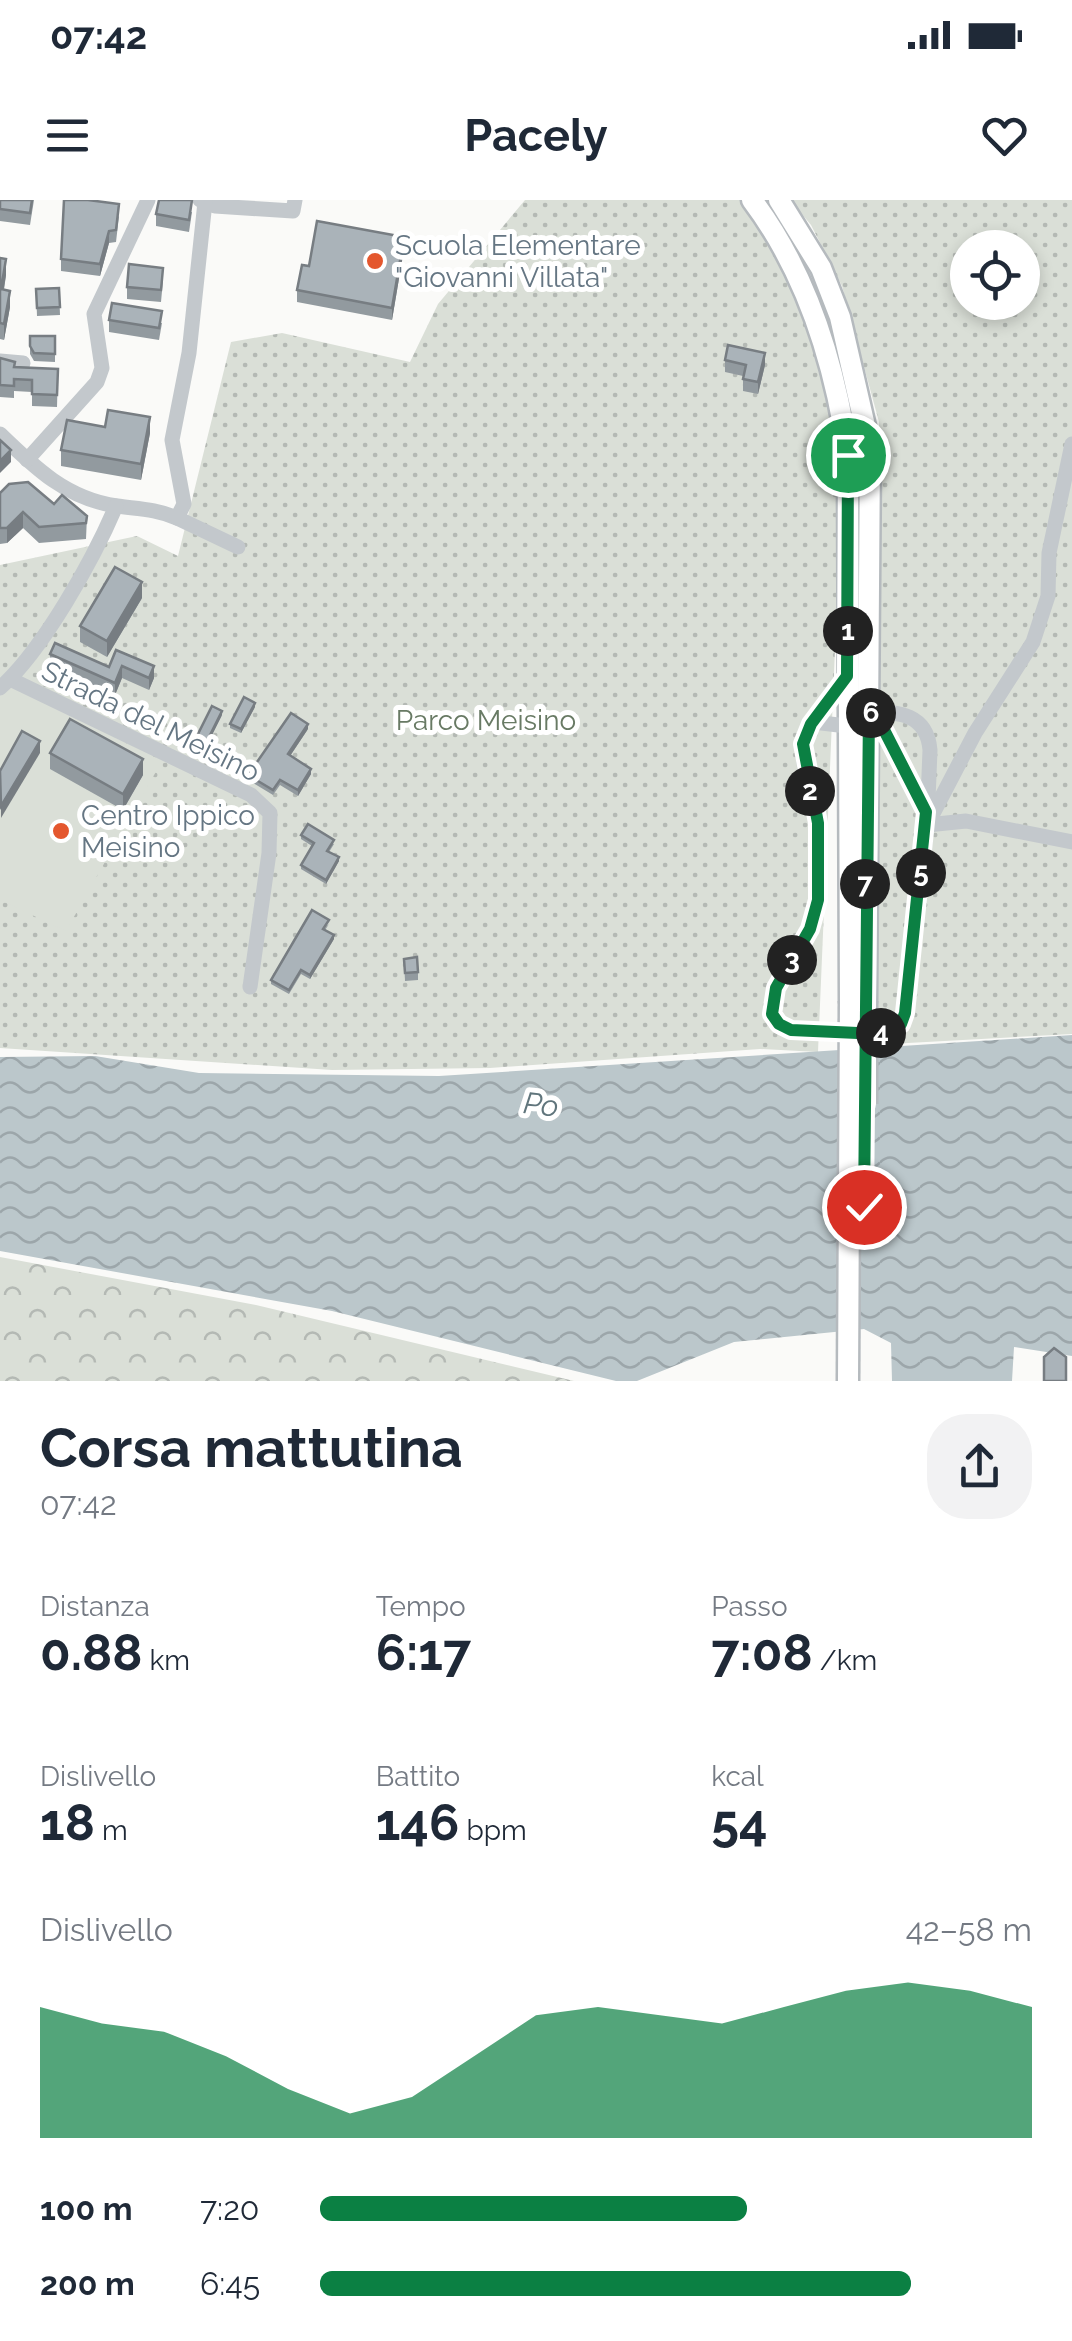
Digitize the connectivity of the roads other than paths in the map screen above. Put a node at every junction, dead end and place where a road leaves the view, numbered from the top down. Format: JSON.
{"nodes":[{"id":1,"x":148,"y":200,"type":"edge"},
{"id":2,"x":295,"y":200,"type":"edge"},
{"id":3,"x":752,"y":200,"type":"edge"},
{"id":4,"x":779,"y":200,"type":"edge"},
{"id":5,"x":213,"y":202,"type":"edge"},
{"id":6,"x":0,"y":361,"type":"edge"},
{"id":7,"x":23,"y":363,"type":"edge"},
{"id":8,"x":0,"y":434,"type":"edge"},
{"id":9,"x":1072,"y":444,"type":"edge"},
{"id":10,"x":26,"y":460,"type":"junction"},
{"id":11,"x":116,"y":506,"type":"junction"},
{"id":12,"x":178,"y":518,"type":"junction"},
{"id":13,"x":238,"y":548,"type":"dead end"},
{"id":14,"x":847,"y":676,"type":"junction"},
{"id":15,"x":5,"y":684,"type":"edge"},
{"id":16,"x":869,"y":711,"type":"junction"},
{"id":17,"x":813,"y":722,"type":"junction"},
{"id":18,"x":847,"y":726,"type":"junction"},
{"id":19,"x":926,"y":819,"type":"junction"},
{"id":20,"x":1072,"y":842,"type":"edge"},
{"id":21,"x":250,"y":987,"type":"dead end"},
{"id":22,"x":858,"y":1001,"type":"junction"},
{"id":23,"x":848,"y":1381,"type":"edge"},
{"id":24,"x":862,"y":1381,"type":"edge"}],
"edges":[{"from":1,"to":10,"type":"street"},
{"from":2,"to":5,"type":"street"},
{"from":3,"to":14,"type":"main road"},
{"from":4,"to":16,"type":"main road"},
{"from":5,"to":12,"type":"street"},
{"from":6,"to":7,"type":"street"},
{"from":8,"to":10,"type":"street"},
{"from":9,"to":19,"type":"street"},
{"from":10,"to":11,"type":"street"},
{"from":11,"to":12,"type":"street"},
{"from":11,"to":15,"type":"street","name":"Strada del Meisino"},
{"from":12,"to":13,"type":"street"},
{"from":14,"to":17,"type":"street"},
{"from":14,"to":18,"type":"main road"},
{"from":15,"to":21,"type":"street","name":"Strada del Meisino"},
{"from":16,"to":19,"type":"street"},
{"from":16,"to":19,"type":"street"},
{"from":16,"to":22,"type":"main road"},
{"from":17,"to":18,"type":"street"},
{"from":17,"to":19,"type":"street"},
{"from":18,"to":22,"type":"main road"},
{"from":19,"to":20,"type":"street"},
{"from":22,"to":23,"type":"main road","bridge":true},
{"from":22,"to":24,"type":"main road","bridge":true}]}
